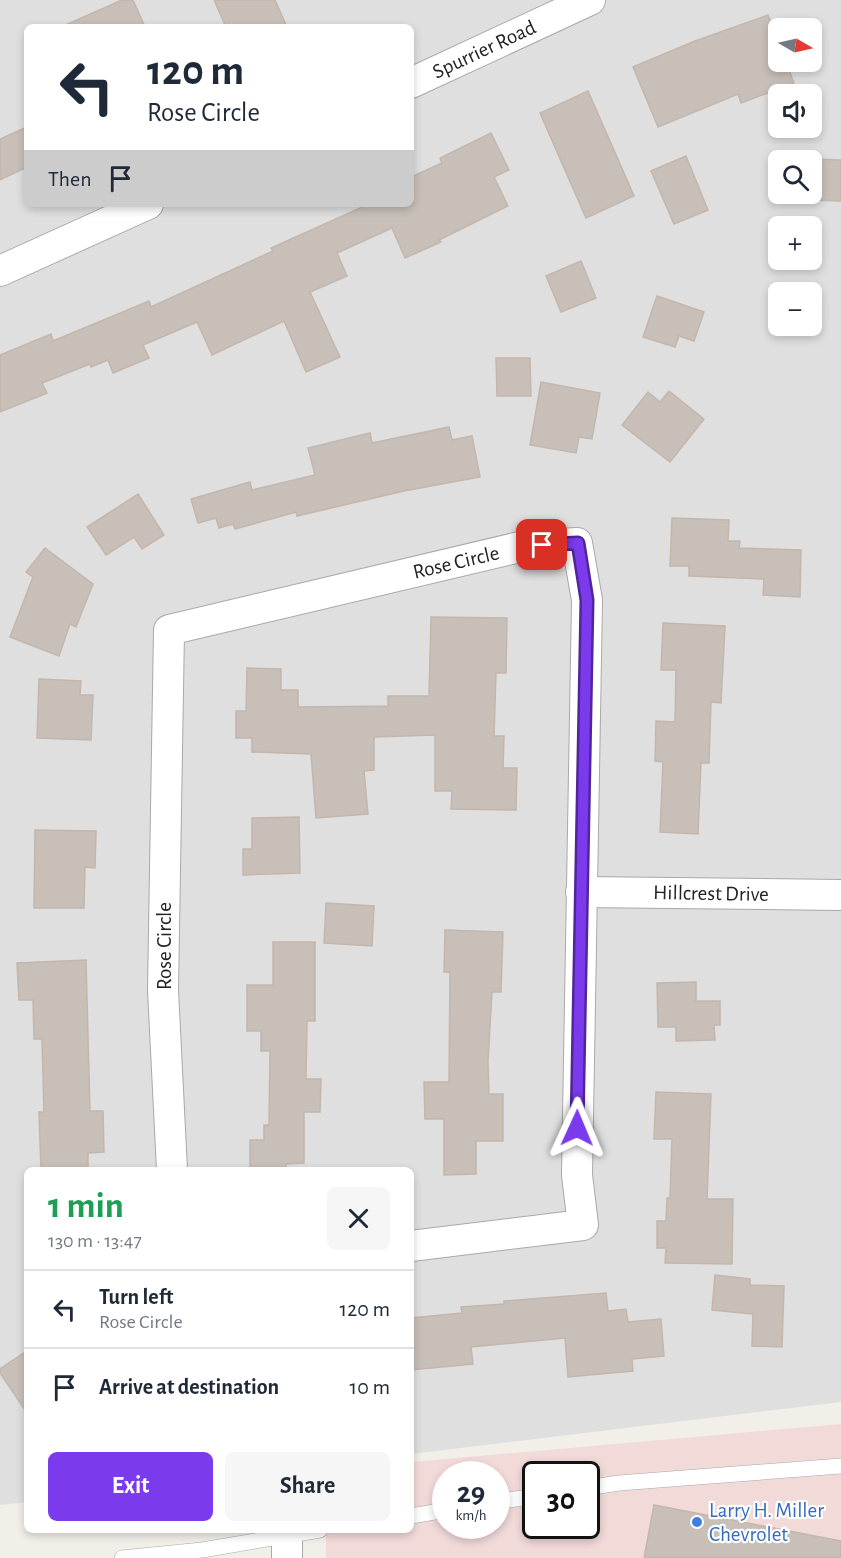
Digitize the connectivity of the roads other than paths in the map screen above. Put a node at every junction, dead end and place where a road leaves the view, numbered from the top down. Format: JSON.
{"nodes":[{"id":1,"x":590,"y":0,"type":"edge"},
{"id":2,"x":414,"y":82,"type":"edge"},
{"id":3,"x":141,"y":207,"type":"edge"},
{"id":4,"x":0,"y":271,"type":"edge"},
{"id":5,"x":581,"y":892,"type":"junction"},
{"id":6,"x":841,"y":895,"type":"edge"},
{"id":7,"x":172,"y":1167,"type":"edge"},
{"id":8,"x":414,"y":1246,"type":"edge"},
{"id":9,"x":841,"y":1466,"type":"edge"},
{"id":10,"x":600,"y":1486,"type":"edge"},
{"id":11,"x":432,"y":1512,"type":"edge"},
{"id":12,"x":414,"y":1515,"type":"edge"},
{"id":13,"x":314,"y":1533,"type":"edge"},
{"id":14,"x":287,"y":1547,"type":"edge"},
{"id":15,"x":122,"y":1558,"type":"edge"}],
"edges":[{"from":1,"to":2,"type":"street","name":"Spurrier Road"},
{"from":3,"to":4,"type":"street"},
{"from":5,"to":6,"type":"street","name":"Hillcrest Drive"},
{"from":5,"to":7,"type":"street","name":"Rose Circle"},
{"from":5,"to":8,"type":"street","name":"Rose Circle"},
{"from":9,"to":10,"type":"lane"},
{"from":11,"to":12,"type":"lane"},
{"from":13,"to":14,"type":"lane"},
{"from":14,"to":15,"type":"lane"}]}
